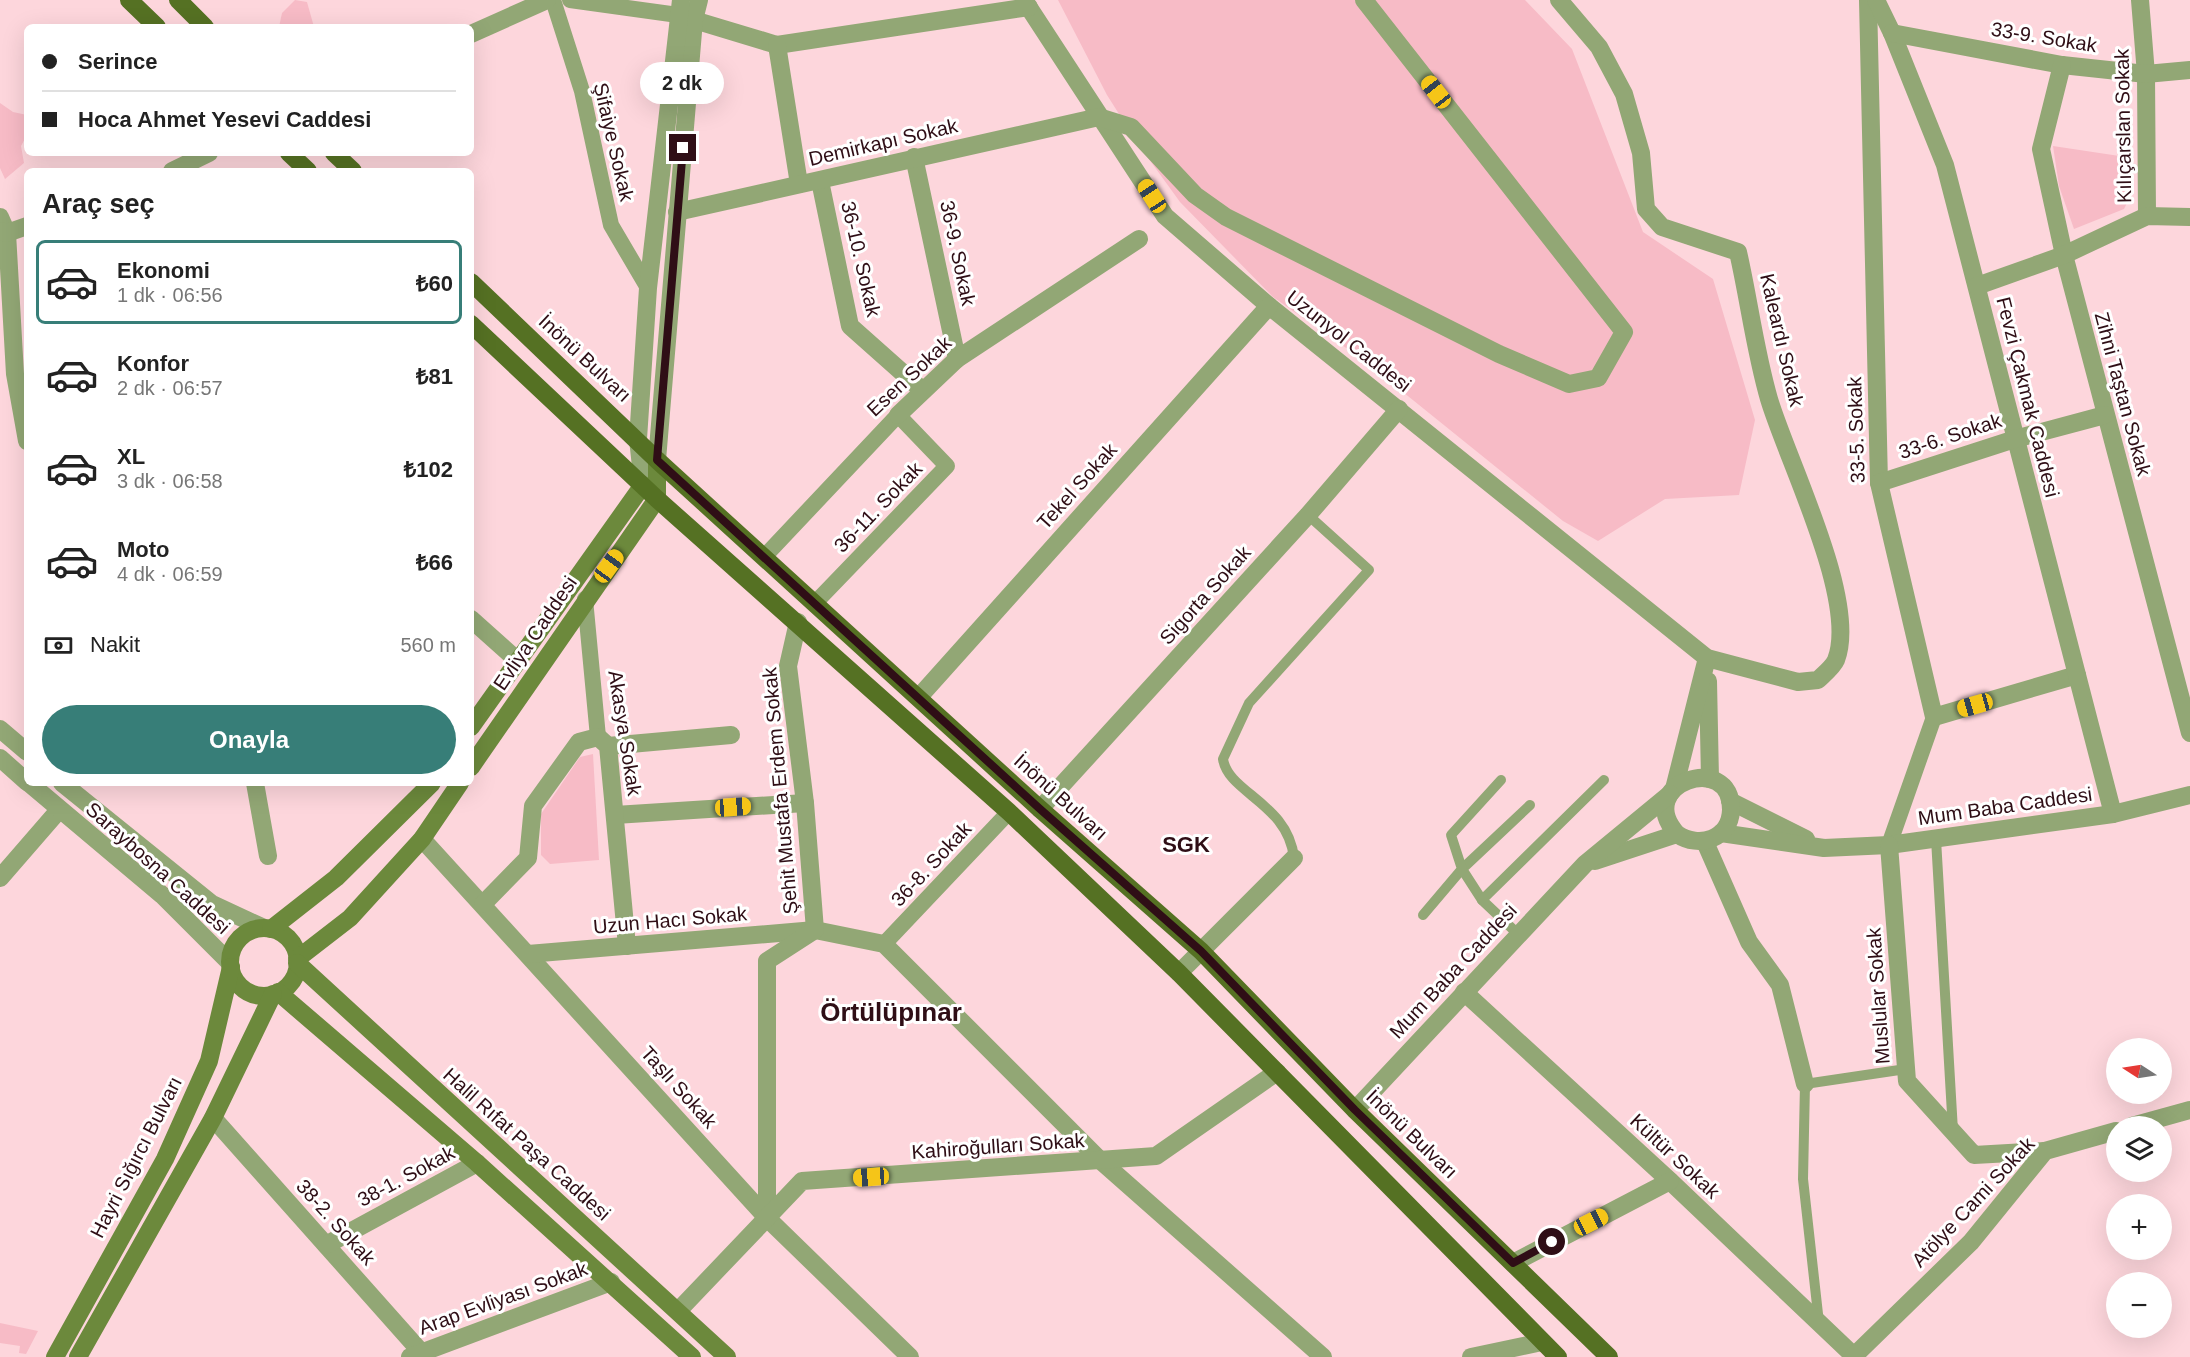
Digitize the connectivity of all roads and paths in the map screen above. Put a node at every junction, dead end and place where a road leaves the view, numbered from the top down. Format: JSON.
{"nodes":[{"id":1,"x":129,"y":0,"type":"edge"},
{"id":2,"x":178,"y":0,"type":"edge"},
{"id":3,"x":547,"y":0,"type":"edge"},
{"id":4,"x":553,"y":0,"type":"edge"},
{"id":5,"x":570,"y":0,"type":"edge"},
{"id":6,"x":699,"y":0,"type":"edge"},
{"id":7,"x":1364,"y":0,"type":"edge"},
{"id":8,"x":1559,"y":0,"type":"edge"},
{"id":9,"x":1868,"y":0,"type":"edge"},
{"id":10,"x":1876,"y":0,"type":"edge"},
{"id":11,"x":2140,"y":0,"type":"edge"},
{"id":12,"x":1027,"y":2,"type":"edge"},
{"id":13,"x":684,"y":12,"type":"edge"},
{"id":14,"x":154,"y":24,"type":"edge"},
{"id":15,"x":202,"y":24,"type":"edge"},
{"id":16,"x":474,"y":33,"type":"edge"},
{"id":17,"x":1892,"y":33,"type":"junction"},
{"id":18,"x":777,"y":45,"type":"junction"},
{"id":19,"x":2062,"y":65,"type":"junction"},
{"id":20,"x":2190,"y":70,"type":"edge"},
{"id":21,"x":2146,"y":74,"type":"junction"},
{"id":22,"x":1099,"y":117,"type":"junction"},
{"id":23,"x":204,"y":156,"type":"edge"},
{"id":24,"x":292,"y":156,"type":"edge"},
{"id":25,"x":337,"y":156,"type":"edge"},
{"id":26,"x":914,"y":157,"type":"junction"},
{"id":27,"x":184,"y":168,"type":"edge"},
{"id":28,"x":305,"y":168,"type":"edge"},
{"id":29,"x":350,"y":168,"type":"edge"},
{"id":30,"x":820,"y":181,"type":"junction"},
{"id":31,"x":799,"y":184,"type":"junction"},
{"id":32,"x":677,"y":212,"type":"junction"},
{"id":33,"x":2147,"y":216,"type":"junction"},
{"id":34,"x":2190,"y":217,"type":"edge"},
{"id":35,"x":24,"y":226,"type":"edge"},
{"id":36,"x":2,"y":227,"type":"edge"},
{"id":37,"x":1139,"y":239,"type":"dead end"},
{"id":38,"x":2064,"y":255,"type":"junction"},
{"id":39,"x":474,"y":285,"type":"edge"},
{"id":40,"x":1977,"y":286,"type":"junction"},
{"id":41,"x":648,"y":288,"type":"junction"},
{"id":42,"x":1269,"y":306,"type":"junction"},
{"id":43,"x":474,"y":327,"type":"edge"},
{"id":44,"x":957,"y":359,"type":"junction"},
{"id":45,"x":8,"y":375,"type":"edge"},
{"id":46,"x":922,"y":390,"type":"junction"},
{"id":47,"x":1398,"y":409,"type":"junction"},
{"id":48,"x":898,"y":415,"type":"junction"},
{"id":49,"x":2105,"y":415,"type":"junction"},
{"id":50,"x":24,"y":431,"type":"edge"},
{"id":51,"x":638,"y":439,"type":"junction"},
{"id":52,"x":2015,"y":439,"type":"junction"},
{"id":53,"x":657,"y":460,"type":"junction"},
{"id":54,"x":1879,"y":483,"type":"junction"},
{"id":55,"x":643,"y":485,"type":"junction"},
{"id":56,"x":657,"y":499,"type":"junction"},
{"id":57,"x":1308,"y":515,"type":"junction"},
{"id":58,"x":764,"y":557,"type":"junction"},
{"id":59,"x":585,"y":599,"type":"junction"},
{"id":60,"x":815,"y":603,"type":"junction"},
{"id":61,"x":474,"y":622,"type":"edge"},
{"id":62,"x":798,"y":622,"type":"junction"},
{"id":63,"x":1707,"y":658,"type":"junction"},
{"id":64,"x":518,"y":661,"type":"junction"},
{"id":65,"x":2077,"y":675,"type":"junction"},
{"id":66,"x":919,"y":697,"type":"junction"},
{"id":67,"x":1934,"y":717,"type":"junction"},
{"id":68,"x":474,"y":724,"type":"edge"},
{"id":69,"x":0,"y":729,"type":"edge"},
{"id":70,"x":2190,"y":733,"type":"edge"},
{"id":71,"x":731,"y":735,"type":"dead end"},
{"id":72,"x":603,"y":742,"type":"junction"},
{"id":73,"x":24,"y":749,"type":"edge"},
{"id":74,"x":0,"y":758,"type":"edge"},
{"id":75,"x":474,"y":763,"type":"edge"},
{"id":76,"x":24,"y":779,"type":"edge"},
{"id":77,"x":1710,"y":779,"type":"junction"},
{"id":78,"x":1501,"y":780,"type":"dead end"},
{"id":79,"x":1604,"y":780,"type":"dead end"},
{"id":80,"x":32,"y":786,"type":"edge"},
{"id":81,"x":73,"y":786,"type":"edge"},
{"id":82,"x":256,"y":786,"type":"edge"},
{"id":83,"x":429,"y":786,"type":"edge"},
{"id":84,"x":458,"y":786,"type":"edge"},
{"id":85,"x":1672,"y":792,"type":"junction"},
{"id":86,"x":2190,"y":795,"type":"edge"},
{"id":87,"x":1730,"y":801,"type":"junction"},
{"id":88,"x":804,"y":802,"type":"junction"},
{"id":89,"x":1530,"y":805,"type":"dead end"},
{"id":90,"x":1040,"y":809,"type":"junction"},
{"id":91,"x":59,"y":810,"type":"junction"},
{"id":92,"x":1009,"y":812,"type":"junction"},
{"id":93,"x":2113,"y":814,"type":"junction"},
{"id":94,"x":615,"y":815,"type":"junction"},
{"id":95,"x":1721,"y":833,"type":"junction"},
{"id":96,"x":1677,"y":834,"type":"junction"},
{"id":97,"x":422,"y":839,"type":"junction"},
{"id":98,"x":1936,"y":839,"type":"junction"},
{"id":99,"x":1705,"y":842,"type":"junction"},
{"id":100,"x":1889,"y":846,"type":"junction"},
{"id":101,"x":1824,"y":848,"type":"junction"},
{"id":102,"x":268,"y":856,"type":"dead end"},
{"id":103,"x":1294,"y":858,"type":"joint"},
{"id":104,"x":1585,"y":864,"type":"junction"},
{"id":105,"x":1462,"y":869,"type":"junction"},
{"id":106,"x":0,"y":878,"type":"edge"},
{"id":107,"x":1482,"y":900,"type":"junction"},
{"id":108,"x":483,"y":904,"type":"junction"},
{"id":109,"x":1422,"y":915,"type":"dead end"},
{"id":110,"x":267,"y":928,"type":"junction"},
{"id":111,"x":815,"y":930,"type":"junction"},
{"id":112,"x":1519,"y":934,"type":"junction"},
{"id":113,"x":884,"y":944,"type":"junction"},
{"id":114,"x":627,"y":946,"type":"junction"},
{"id":115,"x":1201,"y":951,"type":"junction"},
{"id":116,"x":528,"y":954,"type":"junction"},
{"id":117,"x":297,"y":961,"type":"junction"},
{"id":118,"x":231,"y":965,"type":"junction"},
{"id":119,"x":1179,"y":973,"type":"junction"},
{"id":120,"x":1464,"y":992,"type":"junction"},
{"id":121,"x":275,"y":993,"type":"junction"},
{"id":122,"x":1906,"y":1069,"type":"junction"},
{"id":123,"x":1277,"y":1072,"type":"junction"},
{"id":124,"x":1805,"y":1084,"type":"junction"},
{"id":125,"x":1355,"y":1110,"type":"junction"},
{"id":126,"x":2190,"y":1110,"type":"edge"},
{"id":127,"x":2168,"y":1116,"type":"edge"},
{"id":128,"x":213,"y":1118,"type":"junction"},
{"id":129,"x":1953,"y":1132,"type":"junction"},
{"id":130,"x":2106,"y":1134,"type":"edge"},
{"id":131,"x":2045,"y":1151,"type":"junction"},
{"id":132,"x":1101,"y":1161,"type":"junction"},
{"id":133,"x":477,"y":1163,"type":"junction"},
{"id":134,"x":1670,"y":1181,"type":"junction"},
{"id":135,"x":767,"y":1218,"type":"junction"},
{"id":136,"x":326,"y":1245,"type":"junction"},
{"id":137,"x":1513,"y":1263,"type":"junction"},
{"id":138,"x":611,"y":1282,"type":"junction"},
{"id":139,"x":678,"y":1311,"type":"junction"},
{"id":140,"x":1819,"y":1323,"type":"junction"},
{"id":141,"x":1542,"y":1341,"type":"junction"},
{"id":142,"x":418,"y":1355,"type":"edge"},
{"id":143,"x":686,"y":1355,"type":"edge"},
{"id":144,"x":55,"y":1357,"type":"edge"},
{"id":145,"x":78,"y":1357,"type":"edge"},
{"id":146,"x":727,"y":1357,"type":"edge"},
{"id":147,"x":910,"y":1357,"type":"edge"},
{"id":148,"x":1323,"y":1357,"type":"edge"},
{"id":149,"x":1471,"y":1357,"type":"edge"},
{"id":150,"x":1558,"y":1357,"type":"edge"},
{"id":151,"x":1609,"y":1357,"type":"edge"},
{"id":152,"x":1853,"y":1357,"type":"edge"}],
"edges":[{"from":1,"to":14,"type":"main road"},
{"from":2,"to":15,"type":"main road"},
{"from":3,"to":16,"type":"street"},
{"from":4,"to":41,"type":"street","name":"Şifaiye Sokak"},
{"from":5,"to":13,"type":"street"},
{"from":6,"to":13,"type":"street"},
{"from":7,"to":22,"type":"street"},
{"from":8,"to":63,"type":"street","name":"Kaleardı Sokak"},
{"from":9,"to":54,"type":"street","name":"33-5. Sokak"},
{"from":10,"to":17,"type":"street","name":"Fevzi Çakmak Caddesi"},
{"from":11,"to":21,"type":"street","name":"Kılıçarslan Sokak"},
{"from":12,"to":18,"type":"street"},
{"from":12,"to":22,"type":"street","name":"Uzunyol Caddesi"},
{"from":13,"to":18,"type":"street"},
{"from":13,"to":32,"type":"street"},
{"from":13,"to":41,"type":"street"},
{"from":17,"to":19,"type":"street","name":"33-9. Sokak"},
{"from":17,"to":40,"type":"street","name":"Fevzi Çakmak Caddesi"},
{"from":18,"to":31,"type":"street"},
{"from":19,"to":21,"type":"street","name":"33-9. Sokak"},
{"from":19,"to":38,"type":"street","name":"Zihni Taştan Sokak"},
{"from":20,"to":21,"type":"street","name":"33-9. Sokak"},
{"from":21,"to":33,"type":"street","name":"Kılıçarslan Sokak"},
{"from":22,"to":26,"type":"street","name":"Demirkapı Sokak"},
{"from":22,"to":42,"type":"street","name":"Uzunyol Caddesi"},
{"from":23,"to":27,"type":"street"},
{"from":24,"to":28,"type":"main road"},
{"from":25,"to":29,"type":"main road"},
{"from":26,"to":30,"type":"street","name":"Demirkapı Sokak"},
{"from":26,"to":44,"type":"street","name":"36-9. Sokak"},
{"from":30,"to":31,"type":"street","name":"Demirkapı Sokak"},
{"from":30,"to":46,"type":"street","name":"36-10. Sokak"},
{"from":31,"to":32,"type":"street","name":"Demirkapı Sokak"},
{"from":32,"to":53,"type":"street"},
{"from":33,"to":34,"type":"street"},
{"from":33,"to":38,"type":"street"},
{"from":35,"to":36,"type":"street"},
{"from":36,"to":45,"type":"street"},
{"from":37,"to":44,"type":"street","name":"Esen Sokak"},
{"from":38,"to":40,"type":"street"},
{"from":38,"to":49,"type":"street","name":"Zihni Taştan Sokak"},
{"from":39,"to":51,"type":"main road","name":"İnönü Bulvarı"},
{"from":40,"to":52,"type":"street","name":"Fevzi Çakmak Caddesi"},
{"from":41,"to":51,"type":"street"},
{"from":42,"to":47,"type":"street","name":"Uzunyol Caddesi"},
{"from":42,"to":66,"type":"street","name":"Tekel Sokak"},
{"from":43,"to":55,"type":"main road"},
{"from":44,"to":46,"type":"street","name":"Esen Sokak"},
{"from":45,"to":50,"type":"street"},
{"from":46,"to":48,"type":"street","name":"Esen Sokak"},
{"from":47,"to":57,"type":"street","name":"Sigorta Sokak"},
{"from":47,"to":63,"type":"street","name":"Uzunyol Caddesi"},
{"from":48,"to":58,"type":"street","name":"Esen Sokak"},
{"from":48,"to":60,"type":"street","name":"36-11. Sokak"},
{"from":49,"to":52,"type":"street","name":"33-6. Sokak"},
{"from":49,"to":70,"type":"street","name":"Zihni Taştan Sokak"},
{"from":51,"to":53,"type":"main road","name":"İnönü Bulvarı"},
{"from":51,"to":55,"type":"street"},
{"from":52,"to":54,"type":"street","name":"33-6. Sokak"},
{"from":52,"to":65,"type":"street","name":"Fevzi Çakmak Caddesi"},
{"from":53,"to":56,"type":"main road"},
{"from":53,"to":58,"type":"main road","name":"İnönü Bulvarı"},
{"from":54,"to":67,"type":"street","name":"33-5. Sokak"},
{"from":55,"to":56,"type":"main road"},
{"from":55,"to":64,"type":"main road","name":"Evliya Caddesi"},
{"from":56,"to":59,"type":"main road","name":"Evliya Caddesi"},
{"from":56,"to":62,"type":"main road"},
{"from":57,"to":90,"type":"street","name":"Sigorta Sokak"},
{"from":57,"to":103,"type":"lane"},
{"from":58,"to":60,"type":"main road","name":"İnönü Bulvarı"},
{"from":59,"to":72,"type":"street","name":"Akasya Sokak"},
{"from":59,"to":75,"type":"main road","name":"Evliya Caddesi"},
{"from":60,"to":66,"type":"main road","name":"İnönü Bulvarı"},
{"from":61,"to":64,"type":"street"},
{"from":62,"to":88,"type":"street","name":"Şehit Mustafa Erdem Sokak"},
{"from":62,"to":92,"type":"main road"},
{"from":63,"to":77,"type":"street"},
{"from":63,"to":85,"type":"street"},
{"from":64,"to":68,"type":"main road","name":"Evliya Caddesi"},
{"from":65,"to":67,"type":"street"},
{"from":65,"to":93,"type":"street","name":"Fevzi Çakmak Caddesi"},
{"from":66,"to":90,"type":"main road","name":"İnönü Bulvarı"},
{"from":67,"to":100,"type":"street"},
{"from":69,"to":73,"type":"street"},
{"from":71,"to":72,"type":"street"},
{"from":72,"to":94,"type":"street","name":"Akasya Sokak"},
{"from":72,"to":108,"type":"street"},
{"from":74,"to":76,"type":"street","name":"Saraybosna Caddesi"},
{"from":77,"to":85,"type":"street","name":"Mum Baba Caddesi"},
{"from":77,"to":87,"type":"street","name":"Mum Baba Caddesi"},
{"from":78,"to":105,"type":"lane"},
{"from":79,"to":107,"type":"lane"},
{"from":80,"to":91,"type":"street","name":"Saraybosna Caddesi"},
{"from":81,"to":110,"type":"street","name":"Saraybosna Caddesi"},
{"from":82,"to":102,"type":"street"},
{"from":83,"to":110,"type":"main road"},
{"from":84,"to":97,"type":"main road"},
{"from":85,"to":96,"type":"street"},
{"from":85,"to":104,"type":"street","name":"Mum Baba Caddesi"},
{"from":86,"to":93,"type":"street","name":"Mum Baba Caddesi"},
{"from":87,"to":95,"type":"street"},
{"from":87,"to":101,"type":"street","name":"Mum Baba Caddesi"},
{"from":88,"to":94,"type":"street"},
{"from":88,"to":111,"type":"street","name":"Şehit Mustafa Erdem Sokak"},
{"from":89,"to":105,"type":"lane"},
{"from":90,"to":115,"type":"main road","name":"İnönü Bulvarı"},
{"from":91,"to":106,"type":"street"},
{"from":91,"to":118,"type":"street","name":"Saraybosna Caddesi"},
{"from":92,"to":113,"type":"street","name":"36-8. Sokak"},
{"from":92,"to":119,"type":"main road"},
{"from":93,"to":98,"type":"street","name":"Mum Baba Caddesi"},
{"from":94,"to":114,"type":"street","name":"Akasya Sokak"},
{"from":95,"to":99,"type":"street"},
{"from":95,"to":101,"type":"street","name":"Mum Baba Caddesi"},
{"from":96,"to":99,"type":"street"},
{"from":96,"to":104,"type":"street","name":"Mum Baba Caddesi"},
{"from":97,"to":108,"type":"street","name":"Taşlı Sokak"},
{"from":97,"to":117,"type":"main road"},
{"from":98,"to":100,"type":"street","name":"Mum Baba Caddesi"},
{"from":98,"to":129,"type":"lane"},
{"from":99,"to":124,"type":"street"},
{"from":100,"to":101,"type":"street","name":"Mum Baba Caddesi"},
{"from":100,"to":122,"type":"street","name":"Muslular Sokak"},
{"from":103,"to":115,"type":"street"},
{"from":104,"to":112,"type":"street","name":"Mum Baba Caddesi"},
{"from":105,"to":107,"type":"lane"},
{"from":105,"to":109,"type":"lane"},
{"from":107,"to":112,"type":"lane"},
{"from":108,"to":116,"type":"street","name":"Taşlı Sokak"},
{"from":110,"to":117,"type":"main road"},
{"from":110,"to":118,"type":"main road"},
{"from":111,"to":113,"type":"street","name":"Uzun Hacı Sokak"},
{"from":111,"to":114,"type":"street","name":"Uzun Hacı Sokak"},
{"from":111,"to":135,"type":"street","name":"Şehit Mustafa Erdem Sokak"},
{"from":112,"to":120,"type":"street","name":"Mum Baba Caddesi"},
{"from":113,"to":132,"type":"street"},
{"from":114,"to":116,"type":"street","name":"Uzun Hacı Sokak"},
{"from":115,"to":119,"type":"street"},
{"from":115,"to":125,"type":"main road","name":"İnönü Bulvarı"},
{"from":116,"to":135,"type":"street","name":"Taşlı Sokak"},
{"from":117,"to":121,"type":"main road"},
{"from":117,"to":139,"type":"main road","name":"Halil Rıfat Paşa Caddesi"},
{"from":118,"to":121,"type":"main road"},
{"from":118,"to":144,"type":"main road","name":"Hayri Sığırcı Bulvarı"},
{"from":119,"to":123,"type":"main road"},
{"from":120,"to":125,"type":"street","name":"Mum Baba Caddesi"},
{"from":120,"to":134,"type":"street","name":"Kültür Sokak"},
{"from":121,"to":128,"type":"main road"},
{"from":121,"to":133,"type":"main road"},
{"from":122,"to":124,"type":"lane"},
{"from":122,"to":129,"type":"street","name":"Muslular Sokak"},
{"from":123,"to":132,"type":"street","name":"Kahiroğulları Sokak"},
{"from":123,"to":141,"type":"main road"},
{"from":124,"to":140,"type":"lane"},
{"from":125,"to":137,"type":"main road","name":"İnönü Bulvarı"},
{"from":126,"to":127,"type":"street"},
{"from":128,"to":136,"type":"street","name":"38-2. Sokak"},
{"from":128,"to":145,"type":"main road"},
{"from":129,"to":131,"type":"street","name":"Muslular Sokak"},
{"from":130,"to":131,"type":"street","name":"Atölye Cami Sokak"},
{"from":131,"to":152,"type":"street","name":"Atölye Cami Sokak"},
{"from":132,"to":135,"type":"street","name":"Kahiroğulları Sokak"},
{"from":132,"to":148,"type":"street"},
{"from":133,"to":136,"type":"street","name":"38-1. Sokak"},
{"from":133,"to":138,"type":"main road"},
{"from":134,"to":137,"type":"street"},
{"from":134,"to":140,"type":"street","name":"Kültür Sokak"},
{"from":135,"to":139,"type":"street","name":"Kahiroğulları Sokak"},
{"from":135,"to":147,"type":"street","name":"Taşlı Sokak"},
{"from":136,"to":142,"type":"street","name":"38-2. Sokak"},
{"from":137,"to":151,"type":"main road","name":"İnönü Bulvarı"},
{"from":138,"to":142,"type":"street","name":"Arap Evliyası Sokak"},
{"from":138,"to":143,"type":"main road"},
{"from":139,"to":146,"type":"main road","name":"Halil Rıfat Paşa Caddesi"},
{"from":140,"to":152,"type":"street","name":"Kültür Sokak"},
{"from":141,"to":149,"type":"street"},
{"from":141,"to":150,"type":"main road"}]}
